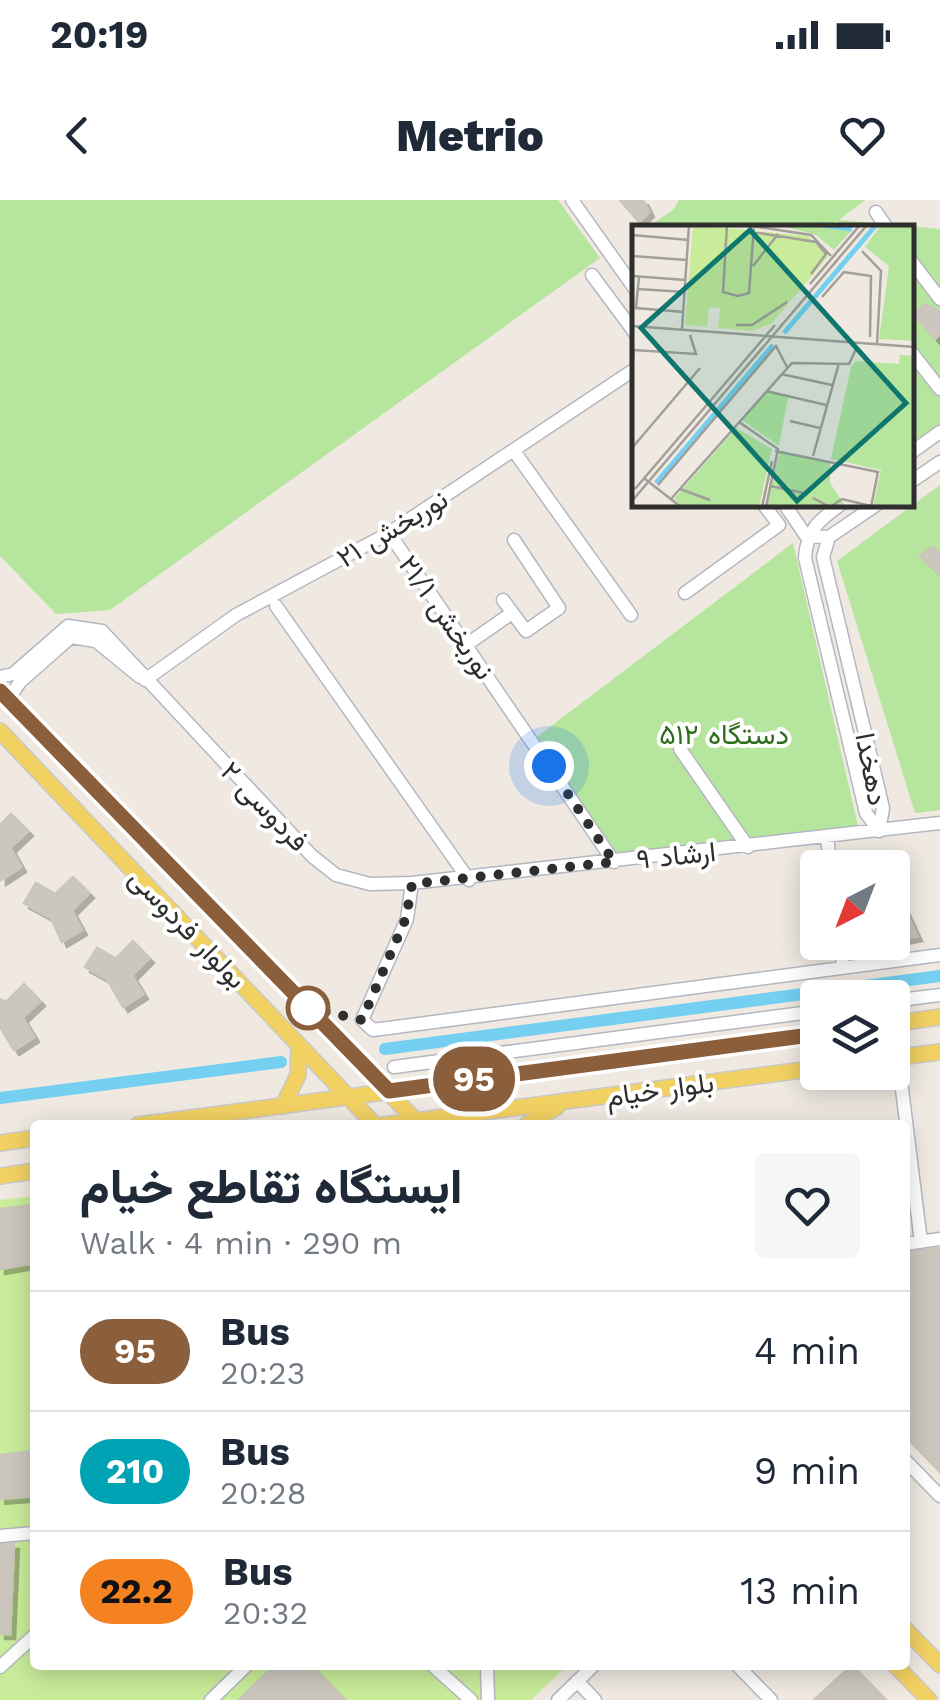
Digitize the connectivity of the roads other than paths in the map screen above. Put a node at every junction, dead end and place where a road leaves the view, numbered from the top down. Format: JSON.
{"nodes":[{"id":1,"x":572,"y":200,"type":"edge"},
{"id":2,"x":876,"y":212,"type":"dead end"},
{"id":3,"x":885,"y":225,"type":"edge"},
{"id":4,"x":915,"y":266,"type":"edge"},
{"id":5,"x":592,"y":275,"type":"dead end"},
{"id":6,"x":632,"y":285,"type":"edge"},
{"id":7,"x":940,"y":300,"type":"edge"},
{"id":8,"x":632,"y":329,"type":"edge"},
{"id":9,"x":915,"y":356,"type":"edge"},
{"id":10,"x":632,"y":372,"type":"edge"},
{"id":11,"x":940,"y":389,"type":"edge"},
{"id":12,"x":940,"y":432,"type":"edge"},
{"id":13,"x":915,"y":450,"type":"edge"},
{"id":14,"x":514,"y":451,"type":"junction"},
{"id":15,"x":940,"y":462,"type":"edge"},
{"id":16,"x":915,"y":478,"type":"edge"},
{"id":17,"x":766,"y":508,"type":"edge"},
{"id":18,"x":787,"y":508,"type":"edge"},
{"id":19,"x":836,"y":508,"type":"edge"},
{"id":20,"x":872,"y":508,"type":"edge"},
{"id":21,"x":389,"y":533,"type":"junction"},
{"id":22,"x":806,"y":536,"type":"junction"},
{"id":23,"x":829,"y":537,"type":"junction"},
{"id":24,"x":514,"y":540,"type":"dead end"},
{"id":25,"x":685,"y":593,"type":"dead end"},
{"id":26,"x":504,"y":600,"type":"dead end"},
{"id":27,"x":276,"y":606,"type":"dead end"},
{"id":28,"x":512,"y":613,"type":"junction"},
{"id":29,"x":631,"y":615,"type":"dead end"},
{"id":30,"x":466,"y":645,"type":"junction"},
{"id":31,"x":0,"y":677,"type":"edge"},
{"id":32,"x":144,"y":680,"type":"junction"},
{"id":33,"x":4,"y":695,"type":"edge"},
{"id":34,"x":0,"y":731,"type":"edge"},
{"id":35,"x":680,"y":749,"type":"dead end"},
{"id":36,"x":940,"y":823,"type":"edge"},
{"id":37,"x":879,"y":830,"type":"junction"},
{"id":38,"x":828,"y":838,"type":"junction"},
{"id":39,"x":748,"y":847,"type":"junction"},
{"id":40,"x":829,"y":850,"type":"edge"},
{"id":41,"x":614,"y":862,"type":"junction"},
{"id":42,"x":469,"y":880,"type":"junction"},
{"id":43,"x":412,"y":884,"type":"junction"},
{"id":44,"x":940,"y":955,"type":"edge"},
{"id":45,"x":842,"y":960,"type":"edge"},
{"id":46,"x":842,"y":968,"type":"junction"},
{"id":47,"x":940,"y":995,"type":"edge"},
{"id":48,"x":910,"y":999,"type":"edge"},
{"id":49,"x":800,"y":1013,"type":"edge"},
{"id":50,"x":940,"y":1018,"type":"edge"},
{"id":51,"x":910,"y":1022,"type":"edge"},
{"id":52,"x":800,"y":1036,"type":"edge"},
{"id":53,"x":299,"y":1045,"type":"junction"},
{"id":54,"x":940,"y":1052,"type":"edge"},
{"id":55,"x":910,"y":1056,"type":"edge"},
{"id":56,"x":394,"y":1067,"type":"dead end"},
{"id":57,"x":800,"y":1070,"type":"edge"},
{"id":58,"x":900,"y":1090,"type":"edge"},
{"id":59,"x":389,"y":1091,"type":"junction"},
{"id":60,"x":347,"y":1096,"type":"junction"},
{"id":61,"x":574,"y":1100,"type":"junction"},
{"id":62,"x":283,"y":1106,"type":"junction"},
{"id":63,"x":176,"y":1120,"type":"edge"},
{"id":64,"x":370,"y":1120,"type":"edge"},
{"id":65,"x":416,"y":1120,"type":"edge"},
{"id":66,"x":439,"y":1120,"type":"edge"},
{"id":67,"x":536,"y":1120,"type":"edge"},
{"id":68,"x":904,"y":1120,"type":"edge"},
{"id":69,"x":30,"y":1139,"type":"edge"},
{"id":70,"x":0,"y":1143,"type":"edge"},
{"id":71,"x":910,"y":1164,"type":"edge"},
{"id":72,"x":30,"y":1173,"type":"edge"},
{"id":73,"x":0,"y":1176,"type":"edge"},
{"id":74,"x":940,"y":1239,"type":"edge"},
{"id":75,"x":921,"y":1242,"type":"junction"},
{"id":76,"x":910,"y":1243,"type":"edge"},
{"id":77,"x":910,"y":1465,"type":"edge"},
{"id":78,"x":940,"y":1496,"type":"edge"},
{"id":79,"x":30,"y":1533,"type":"edge"},
{"id":80,"x":0,"y":1536,"type":"edge"},
{"id":81,"x":910,"y":1634,"type":"edge"},
{"id":82,"x":30,"y":1639,"type":"edge"},
{"id":83,"x":940,"y":1665,"type":"edge"},
{"id":84,"x":0,"y":1668,"type":"edge"},
{"id":85,"x":242,"y":1670,"type":"edge"},
{"id":86,"x":438,"y":1670,"type":"edge"},
{"id":87,"x":486,"y":1670,"type":"edge"},
{"id":88,"x":589,"y":1670,"type":"edge"},
{"id":89,"x":742,"y":1670,"type":"edge"},
{"id":90,"x":900,"y":1670,"type":"edge"},
{"id":91,"x":578,"y":1681,"type":"junction"},
{"id":92,"x":211,"y":1700,"type":"edge"},
{"id":93,"x":471,"y":1700,"type":"edge"},
{"id":94,"x":488,"y":1700,"type":"edge"},
{"id":95,"x":558,"y":1700,"type":"edge"},
{"id":96,"x":595,"y":1700,"type":"edge"},
{"id":97,"x":771,"y":1700,"type":"edge"},
{"id":98,"x":929,"y":1700,"type":"edge"}],
"edges":[{"from":1,"to":6,"type":"street"},
{"from":2,"to":3,"type":"street"},
{"from":4,"to":7,"type":"street"},
{"from":5,"to":8,"type":"street"},
{"from":9,"to":11,"type":"street"},
{"from":10,"to":14,"type":"street","name":"نوربخش ۲۱"},
{"from":12,"to":13,"type":"street"},
{"from":14,"to":21,"type":"street","name":"نوربخش ۲۱"},
{"from":14,"to":29,"type":"street"},
{"from":15,"to":16,"type":"street"},
{"from":17,"to":25,"type":"street"},
{"from":18,"to":22,"type":"street"},
{"from":19,"to":22,"type":"street"},
{"from":20,"to":23,"type":"street"},
{"from":21,"to":30,"type":"street","name":"نوربخش ۲۱/۱"},
{"from":21,"to":32,"type":"street","name":"نوربخش ۲۱"},
{"from":22,"to":23,"type":"street"},
{"from":22,"to":37,"type":"street","name":"دهخدا"},
{"from":23,"to":37,"type":"street","name":"دهخدا"},
{"from":24,"to":28,"type":"street"},
{"from":26,"to":28,"type":"street"},
{"from":27,"to":42,"type":"street"},
{"from":28,"to":30,"type":"street"},
{"from":30,"to":41,"type":"street","name":"نوربخش ۲۱/۱"},
{"from":31,"to":32,"type":"street","name":"فردوسی ۲"},
{"from":32,"to":33,"type":"street","name":"فردوسی ۲"},
{"from":32,"to":43,"type":"street","name":"فردوسی ۲"},
{"from":33,"to":59,"type":"main road","name":"بولوار فردوسی"},
{"from":34,"to":53,"type":"main road","name":"بولوار فردوسی"},
{"from":35,"to":39,"type":"street"},
{"from":36,"to":37,"type":"street","name":"ارشاد ۹"},
{"from":37,"to":38,"type":"street","name":"ارشاد ۹"},
{"from":38,"to":39,"type":"street","name":"ارشاد ۹"},
{"from":38,"to":40,"type":"street"},
{"from":39,"to":41,"type":"street","name":"ارشاد ۹"},
{"from":41,"to":42,"type":"street","name":"ارشاد ۹"},
{"from":42,"to":43,"type":"street","name":"ارشاد ۹"},
{"from":43,"to":46,"type":"street"},
{"from":44,"to":46,"type":"street"},
{"from":45,"to":46,"type":"street"},
{"from":47,"to":48,"type":"street"},
{"from":49,"to":56,"type":"street"},
{"from":50,"to":51,"type":"main road"},
{"from":52,"to":59,"type":"main road","name":"بلوار خیام"},
{"from":53,"to":60,"type":"main road","name":"بولوار فردوسی"},
{"from":53,"to":62,"type":"main road"},
{"from":54,"to":55,"type":"main road"},
{"from":57,"to":61,"type":"main road","name":"بلوار خیام"},
{"from":58,"to":68,"type":"street"},
{"from":59,"to":60,"type":"main road","name":"بلوار خیام"},
{"from":59,"to":65,"type":"main road","name":"بولوار فردوسی"},
{"from":60,"to":62,"type":"main road","name":"بلوار خیام"},
{"from":60,"to":64,"type":"main road","name":"بولوار فردوسی"},
{"from":61,"to":66,"type":"main road","name":"بلوار خیام"},
{"from":61,"to":67,"type":"main road"},
{"from":62,"to":63,"type":"main road","name":"بلوار خیام"},
{"from":69,"to":70,"type":"main road"},
{"from":71,"to":75,"type":"street"},
{"from":72,"to":73,"type":"main road"},
{"from":74,"to":75,"type":"street"},
{"from":75,"to":76,"type":"street"},
{"from":77,"to":78,"type":"street"},
{"from":79,"to":80,"type":"street"},
{"from":81,"to":83,"type":"main road"},
{"from":82,"to":84,"type":"street"},
{"from":85,"to":92,"type":"street"},
{"from":86,"to":93,"type":"street"},
{"from":87,"to":94,"type":"street"},
{"from":88,"to":91,"type":"street"},
{"from":89,"to":97,"type":"street"},
{"from":90,"to":98,"type":"main road"},
{"from":91,"to":95,"type":"street"},
{"from":91,"to":96,"type":"street"}]}
